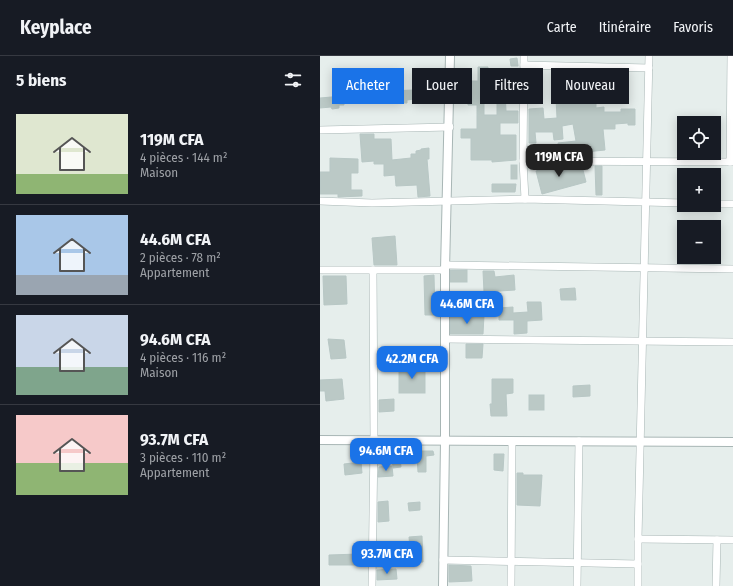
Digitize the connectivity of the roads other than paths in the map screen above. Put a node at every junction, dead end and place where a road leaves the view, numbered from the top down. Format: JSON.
{"nodes":[{"id":1,"x":450,"y":56,"type":"edge"},
{"id":2,"x":524,"y":56,"type":"edge"},
{"id":3,"x":649,"y":56,"type":"edge"},
{"id":4,"x":731,"y":56,"type":"edge"},
{"id":5,"x":524,"y":65,"type":"junction"},
{"id":6,"x":649,"y":68,"type":"junction"},
{"id":7,"x":450,"y":127,"type":"junction"},
{"id":8,"x":320,"y":130,"type":"edge"},
{"id":9,"x":523,"y":161,"type":"junction"},
{"id":10,"x":647,"y":162,"type":"junction"},
{"id":11,"x":732,"y":162,"type":"edge"},
{"id":12,"x":525,"y":199,"type":"junction"},
{"id":13,"x":320,"y":201,"type":"edge"},
{"id":14,"x":446,"y":201,"type":"junction"},
{"id":15,"x":646,"y":203,"type":"junction"},
{"id":16,"x":677,"y":203,"type":"edge"},
{"id":17,"x":721,"y":204,"type":"edge"},
{"id":18,"x":733,"y":204,"type":"edge"},
{"id":19,"x":446,"y":268,"type":"junction"},
{"id":20,"x":645,"y":268,"type":"junction"},
{"id":21,"x":733,"y":269,"type":"edge"},
{"id":22,"x":320,"y":270,"type":"edge"},
{"id":23,"x":373,"y":270,"type":"junction"},
{"id":24,"x":446,"y":339,"type":"junction"},
{"id":25,"x":643,"y":341,"type":"junction"},
{"id":26,"x":733,"y":342,"type":"edge"},
{"id":27,"x":320,"y":440,"type":"edge"},
{"id":28,"x":374,"y":441,"type":"junction"},
{"id":29,"x":445,"y":441,"type":"junction"},
{"id":30,"x":512,"y":441,"type":"junction"},
{"id":31,"x":579,"y":441,"type":"junction"},
{"id":32,"x":641,"y":442,"type":"junction"},
{"id":33,"x":733,"y":442,"type":"edge"},
{"id":34,"x":638,"y":539,"type":"junction"},
{"id":35,"x":718,"y":540,"type":"junction"},
{"id":36,"x":733,"y":540,"type":"edge"},
{"id":37,"x":444,"y":560,"type":"junction"},
{"id":38,"x":511,"y":561,"type":"junction"},
{"id":39,"x":577,"y":563,"type":"junction"},
{"id":40,"x":638,"y":564,"type":"junction"},
{"id":41,"x":372,"y":586,"type":"edge"},
{"id":42,"x":443,"y":586,"type":"edge"},
{"id":43,"x":511,"y":586,"type":"edge"},
{"id":44,"x":577,"y":586,"type":"edge"},
{"id":45,"x":638,"y":586,"type":"edge"},
{"id":46,"x":716,"y":586,"type":"edge"}],
"edges":[{"from":1,"to":7,"type":"street"},
{"from":2,"to":5,"type":"street"},
{"from":3,"to":6,"type":"street"},
{"from":4,"to":11,"type":"street"},
{"from":5,"to":6,"type":"street"},
{"from":5,"to":9,"type":"street"},
{"from":6,"to":10,"type":"street"},
{"from":7,"to":8,"type":"street"},
{"from":7,"to":14,"type":"street"},
{"from":9,"to":10,"type":"street"},
{"from":9,"to":12,"type":"street"},
{"from":10,"to":11,"type":"street"},
{"from":10,"to":15,"type":"street"},
{"from":12,"to":14,"type":"street"},
{"from":12,"to":15,"type":"street"},
{"from":13,"to":14,"type":"street"},
{"from":14,"to":19,"type":"street"},
{"from":15,"to":16,"type":"street"},
{"from":15,"to":20,"type":"street"},
{"from":17,"to":18,"type":"street"},
{"from":19,"to":20,"type":"street"},
{"from":19,"to":23,"type":"street"},
{"from":19,"to":24,"type":"street"},
{"from":20,"to":21,"type":"street"},
{"from":20,"to":25,"type":"street"},
{"from":22,"to":23,"type":"street"},
{"from":23,"to":28,"type":"street"},
{"from":24,"to":25,"type":"street"},
{"from":24,"to":29,"type":"street"},
{"from":25,"to":26,"type":"street"},
{"from":25,"to":32,"type":"street"},
{"from":27,"to":28,"type":"street"},
{"from":28,"to":29,"type":"street"},
{"from":28,"to":41,"type":"street"},
{"from":29,"to":30,"type":"street"},
{"from":29,"to":37,"type":"street"},
{"from":30,"to":31,"type":"street"},
{"from":30,"to":38,"type":"street"},
{"from":31,"to":32,"type":"street"},
{"from":31,"to":39,"type":"street"},
{"from":32,"to":33,"type":"street"},
{"from":32,"to":34,"type":"street"},
{"from":34,"to":35,"type":"street"},
{"from":34,"to":40,"type":"street"},
{"from":35,"to":36,"type":"street"},
{"from":35,"to":46,"type":"street"},
{"from":37,"to":38,"type":"street"},
{"from":37,"to":42,"type":"street"},
{"from":38,"to":39,"type":"street"},
{"from":38,"to":43,"type":"street"},
{"from":39,"to":40,"type":"street"},
{"from":39,"to":44,"type":"street"},
{"from":40,"to":45,"type":"street"}]}
